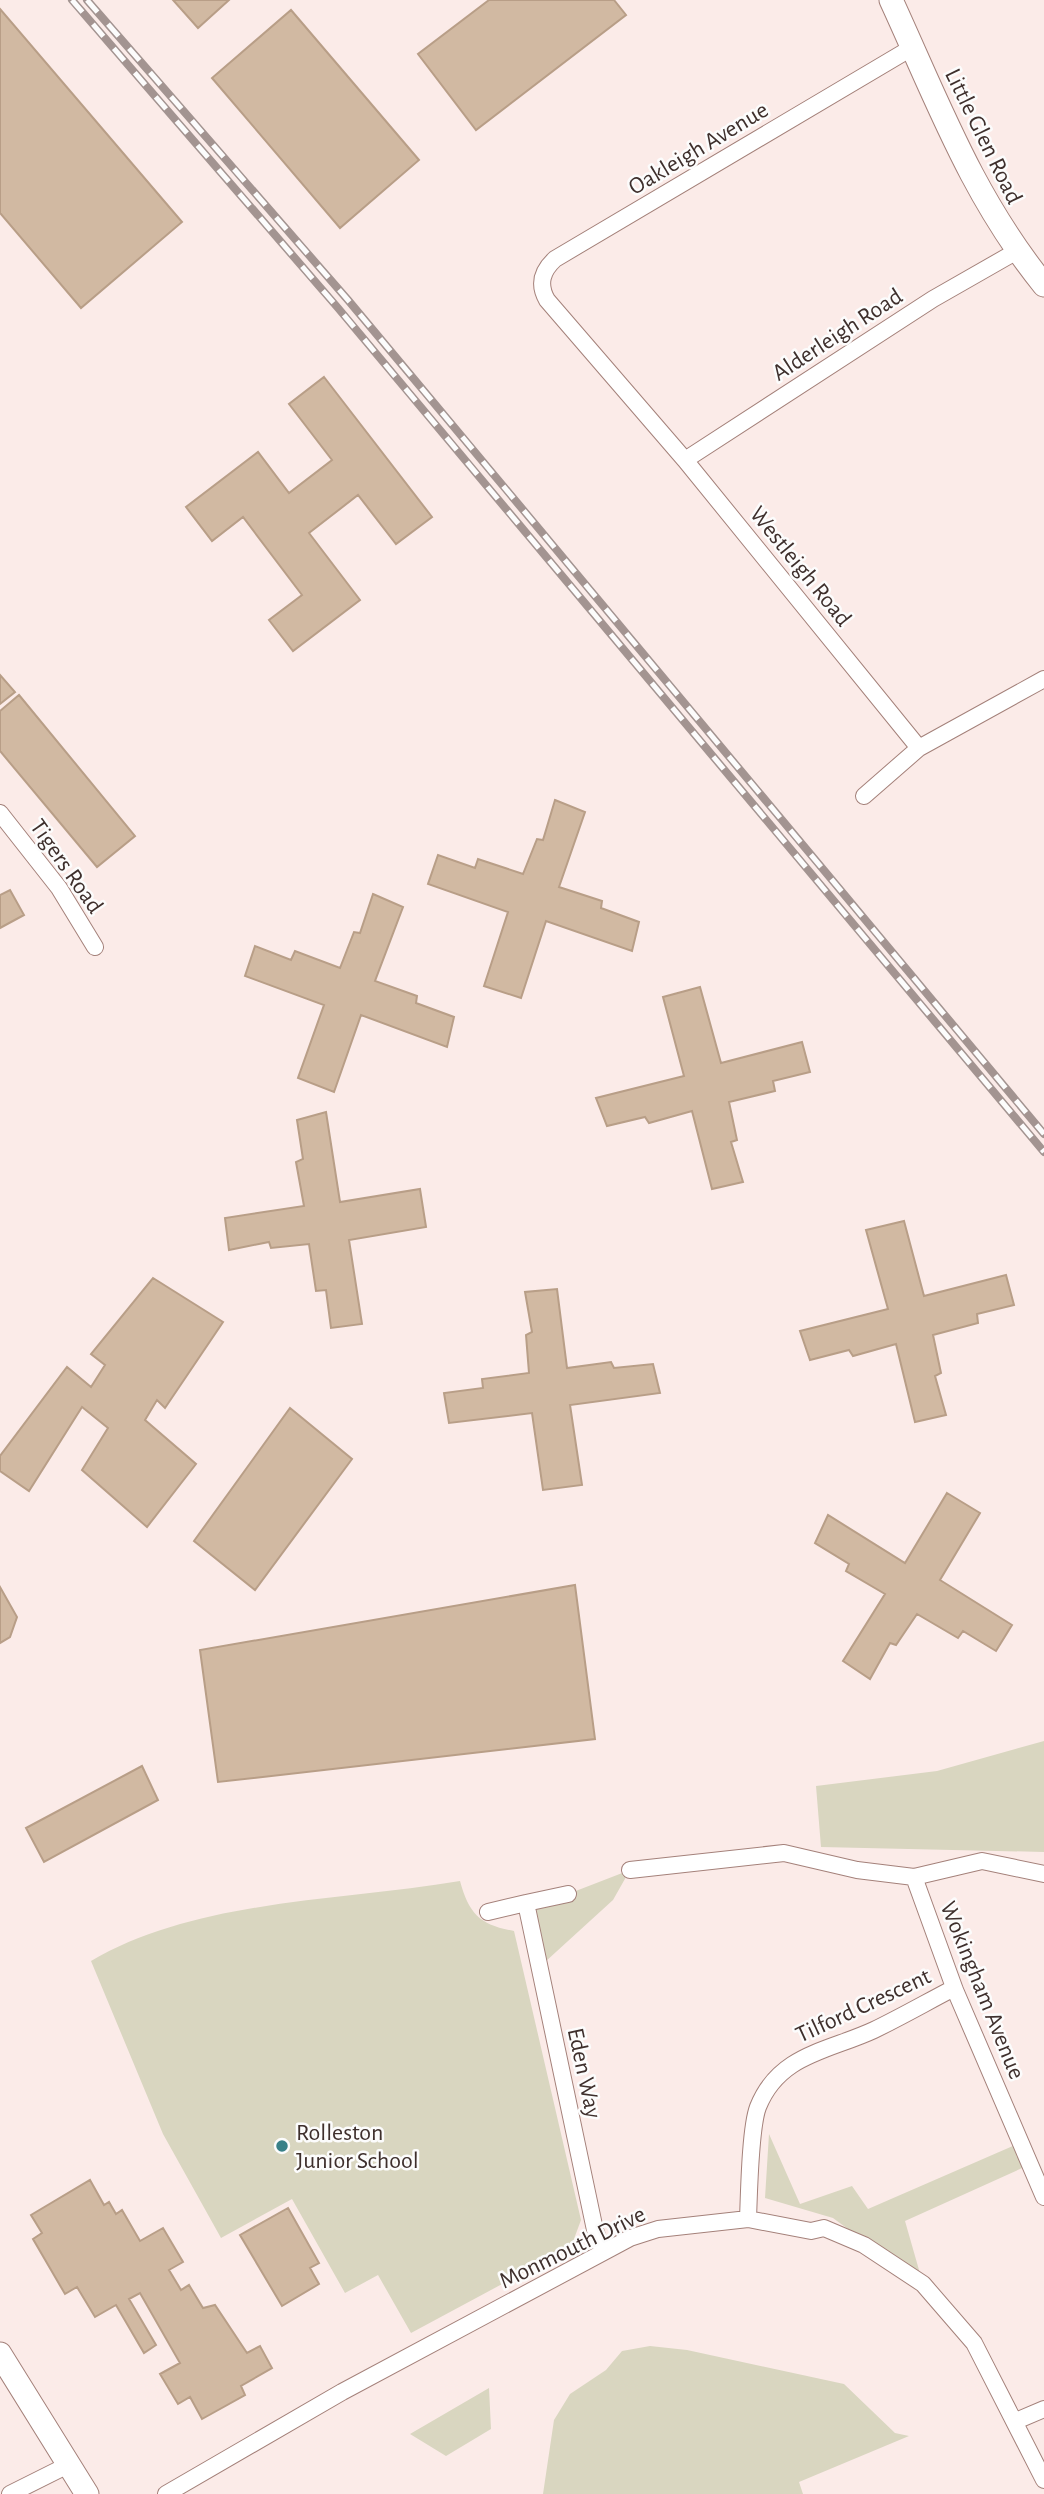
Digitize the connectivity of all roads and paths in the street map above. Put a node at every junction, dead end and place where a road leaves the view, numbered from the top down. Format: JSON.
{"nodes":[{"id":1,"x":891,"y":0,"type":"edge"},
{"id":2,"x":913,"y":47,"type":"junction"},
{"id":3,"x":1017,"y":251,"type":"junction"},
{"id":4,"x":1044,"y":285,"type":"edge"},
{"id":5,"x":552,"y":306,"type":"joint"},
{"id":6,"x":685,"y":460,"type":"junction"},
{"id":7,"x":1044,"y":679,"type":"edge"},
{"id":8,"x":919,"y":748,"type":"junction"},
{"id":9,"x":864,"y":796,"type":"dead end"},
{"id":10,"x":0,"y":813,"type":"edge"},
{"id":11,"x":95,"y":947,"type":"dead end"},
{"id":12,"x":631,"y":1870,"type":"dead end"},
{"id":13,"x":1044,"y":1874,"type":"edge"},
{"id":14,"x":914,"y":1877,"type":"junction"},
{"id":15,"x":568,"y":1894,"type":"dead end"},
{"id":16,"x":526,"y":1903,"type":"junction"},
{"id":17,"x":488,"y":1912,"type":"dead end"},
{"id":18,"x":954,"y":1988,"type":"junction"},
{"id":19,"x":1044,"y":2197,"type":"edge"},
{"id":20,"x":748,"y":2219,"type":"junction"},
{"id":21,"x":603,"y":2252,"type":"junction"},
{"id":22,"x":0,"y":2354,"type":"edge"},
{"id":23,"x":1044,"y":2409,"type":"edge"},
{"id":24,"x":1016,"y":2421,"type":"junction"},
{"id":25,"x":70,"y":2464,"type":"junction"},
{"id":26,"x":1044,"y":2480,"type":"edge"},
{"id":27,"x":10,"y":2494,"type":"edge"},
{"id":28,"x":87,"y":2494,"type":"edge"},
{"id":29,"x":166,"y":2494,"type":"edge"}],
"edges":[{"from":1,"to":2,"type":"main road","name":"Little Glen Road"},
{"from":2,"to":3,"type":"main road","name":"Little Glen Road"},
{"from":2,"to":5,"type":"street","name":"Oakleigh Avenue"},
{"from":3,"to":4,"type":"main road","name":"Little Glen Road"},
{"from":3,"to":6,"type":"street","name":"Alderleigh Road"},
{"from":5,"to":6,"type":"street","name":"Westleigh Road"},
{"from":6,"to":8,"type":"street","name":"Westleigh Road"},
{"from":7,"to":8,"type":"street"},
{"from":8,"to":9,"type":"street"},
{"from":10,"to":11,"type":"street","name":"Tigers Road"},
{"from":12,"to":14,"type":"street"},
{"from":13,"to":14,"type":"street"},
{"from":14,"to":18,"type":"street","name":"Wokingham Avenue"},
{"from":15,"to":16,"type":"street"},
{"from":16,"to":17,"type":"street"},
{"from":16,"to":21,"type":"street","name":"Eden Way"},
{"from":18,"to":19,"type":"street","name":"Wokingham Avenue"},
{"from":18,"to":20,"type":"street","name":"Tilford Crescent"},
{"from":20,"to":21,"type":"street","name":"Monmouth Drive"},
{"from":20,"to":24,"type":"street","name":"Monmouth Drive"},
{"from":21,"to":29,"type":"street","name":"Monmouth Drive"},
{"from":22,"to":25,"type":"main road"},
{"from":23,"to":24,"type":"street"},
{"from":24,"to":26,"type":"street","name":"Monmouth Drive"},
{"from":25,"to":27,"type":"street"},
{"from":25,"to":28,"type":"main road"}]}
